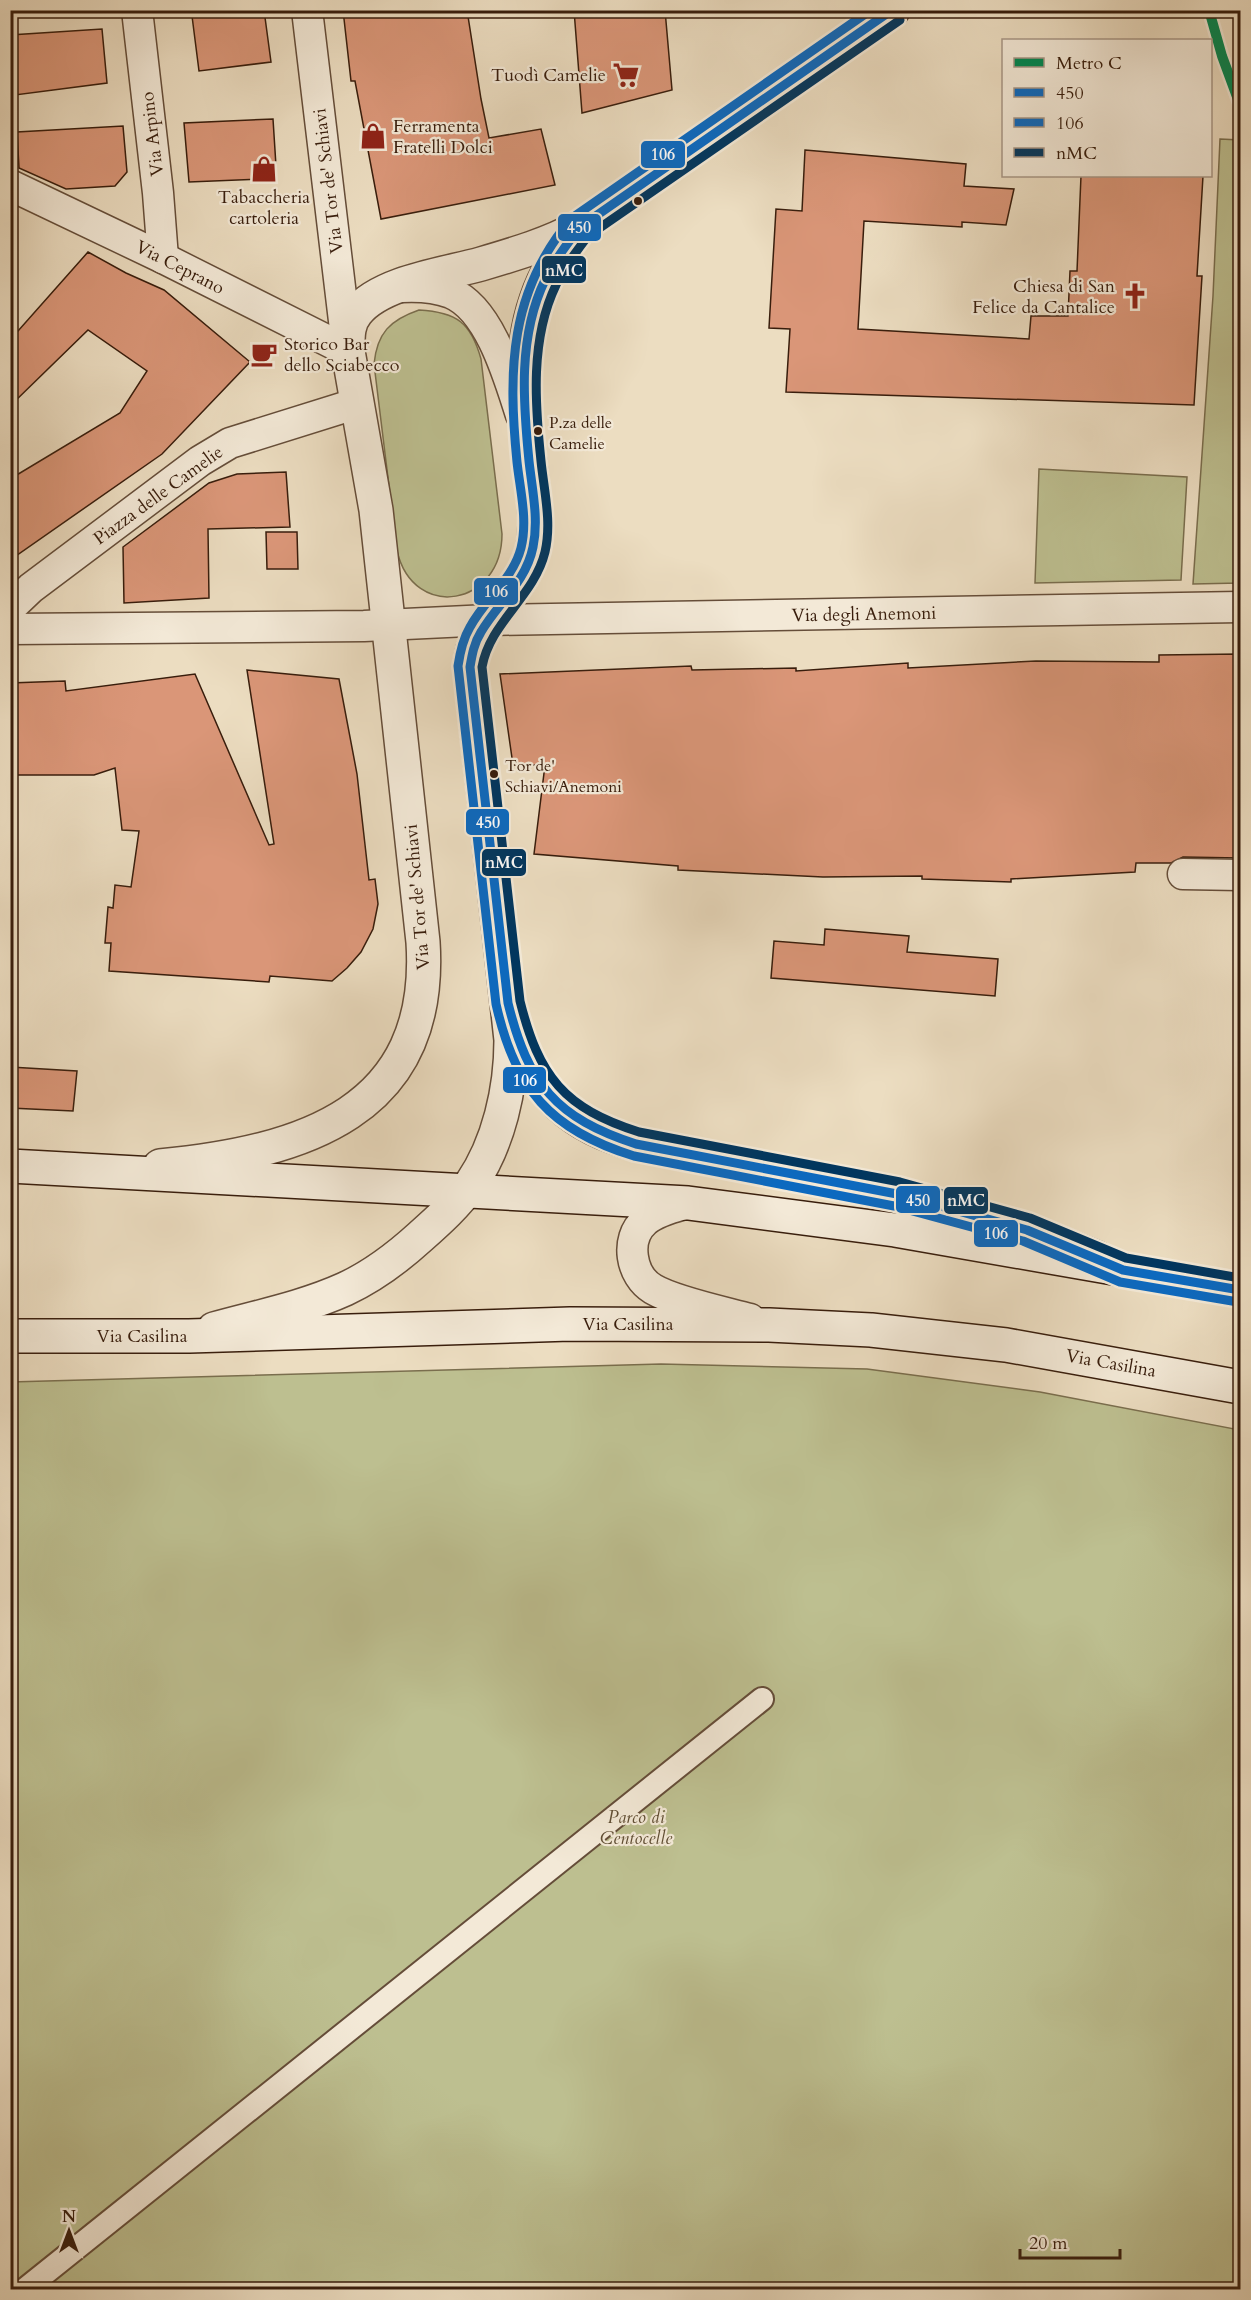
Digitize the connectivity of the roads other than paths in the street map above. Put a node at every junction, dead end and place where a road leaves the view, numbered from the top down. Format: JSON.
{"nodes":[{"id":1,"x":138,"y":10,"type":"edge"},
{"id":2,"x":307,"y":10,"type":"edge"},
{"id":3,"x":893,"y":10,"type":"edge"},
{"id":4,"x":10,"y":184,"type":"edge"},
{"id":5,"x":580,"y":227,"type":"junction"},
{"id":6,"x":163,"y":258,"type":"junction"},
{"id":7,"x":399,"y":287,"type":"junction"},
{"id":8,"x":348,"y":351,"type":"junction"},
{"id":9,"x":358,"y":403,"type":"junction"},
{"id":10,"x":525,"y":426,"type":"junction"},
{"id":11,"x":1240,"y":607,"type":"edge"},
{"id":12,"x":10,"y":608,"type":"edge"},
{"id":13,"x":488,"y":620,"type":"junction"},
{"id":14,"x":390,"y":626,"type":"junction"},
{"id":15,"x":10,"y":629,"type":"edge"},
{"id":16,"x":1183,"y":874,"type":"dead end"},
{"id":17,"x":1240,"y":875,"type":"edge"},
{"id":18,"x":508,"y":1003,"type":"junction"},
{"id":19,"x":10,"y":1166,"type":"edge"},
{"id":20,"x":75,"y":1170,"type":"junction"},
{"id":21,"x":465,"y":1192,"type":"junction"},
{"id":22,"x":688,"y":1203,"type":"junction"},
{"id":23,"x":1123,"y":1270,"type":"junction"},
{"id":24,"x":1240,"y":1290,"type":"edge"},
{"id":25,"x":769,"y":1325,"type":"junction"},
{"id":26,"x":10,"y":1336,"type":"edge"},
{"id":27,"x":189,"y":1336,"type":"junction"},
{"id":28,"x":1240,"y":1387,"type":"edge"},
{"id":29,"x":762,"y":1699,"type":"dead end"},
{"id":30,"x":24,"y":2289,"type":"edge"}],
"edges":[{"from":1,"to":6,"type":"street","name":"Via Arpino"},
{"from":2,"to":8,"type":"street","name":"Via Tor de' Schiavi"},
{"from":3,"to":5,"type":"street"},
{"from":4,"to":6,"type":"street","name":"Via Ceprano"},
{"from":5,"to":7,"type":"street"},
{"from":5,"to":10,"type":"street"},
{"from":6,"to":8,"type":"street","name":"Via Ceprano"},
{"from":7,"to":8,"type":"street"},
{"from":7,"to":10,"type":"street"},
{"from":8,"to":9,"type":"street"},
{"from":9,"to":12,"type":"street","name":"Piazza delle Camelie"},
{"from":9,"to":14,"type":"street"},
{"from":10,"to":13,"type":"street"},
{"from":11,"to":13,"type":"street","name":"Via degli Anemoni"},
{"from":13,"to":14,"type":"street"},
{"from":13,"to":18,"type":"street"},
{"from":14,"to":15,"type":"street"},
{"from":14,"to":20,"type":"street","name":"Via Tor de' Schiavi"},
{"from":16,"to":17,"type":"street"},
{"from":18,"to":21,"type":"street"},
{"from":18,"to":23,"type":"street"},
{"from":19,"to":20,"type":"street"},
{"from":20,"to":21,"type":"street"},
{"from":21,"to":22,"type":"street"},
{"from":21,"to":27,"type":"street"},
{"from":22,"to":23,"type":"street"},
{"from":22,"to":25,"type":"street"},
{"from":23,"to":24,"type":"street"},
{"from":25,"to":27,"type":"street","name":"Via Casilina"},
{"from":25,"to":28,"type":"street","name":"Via Casilina"},
{"from":26,"to":27,"type":"street","name":"Via Casilina"},
{"from":29,"to":30,"type":"street"}]}
